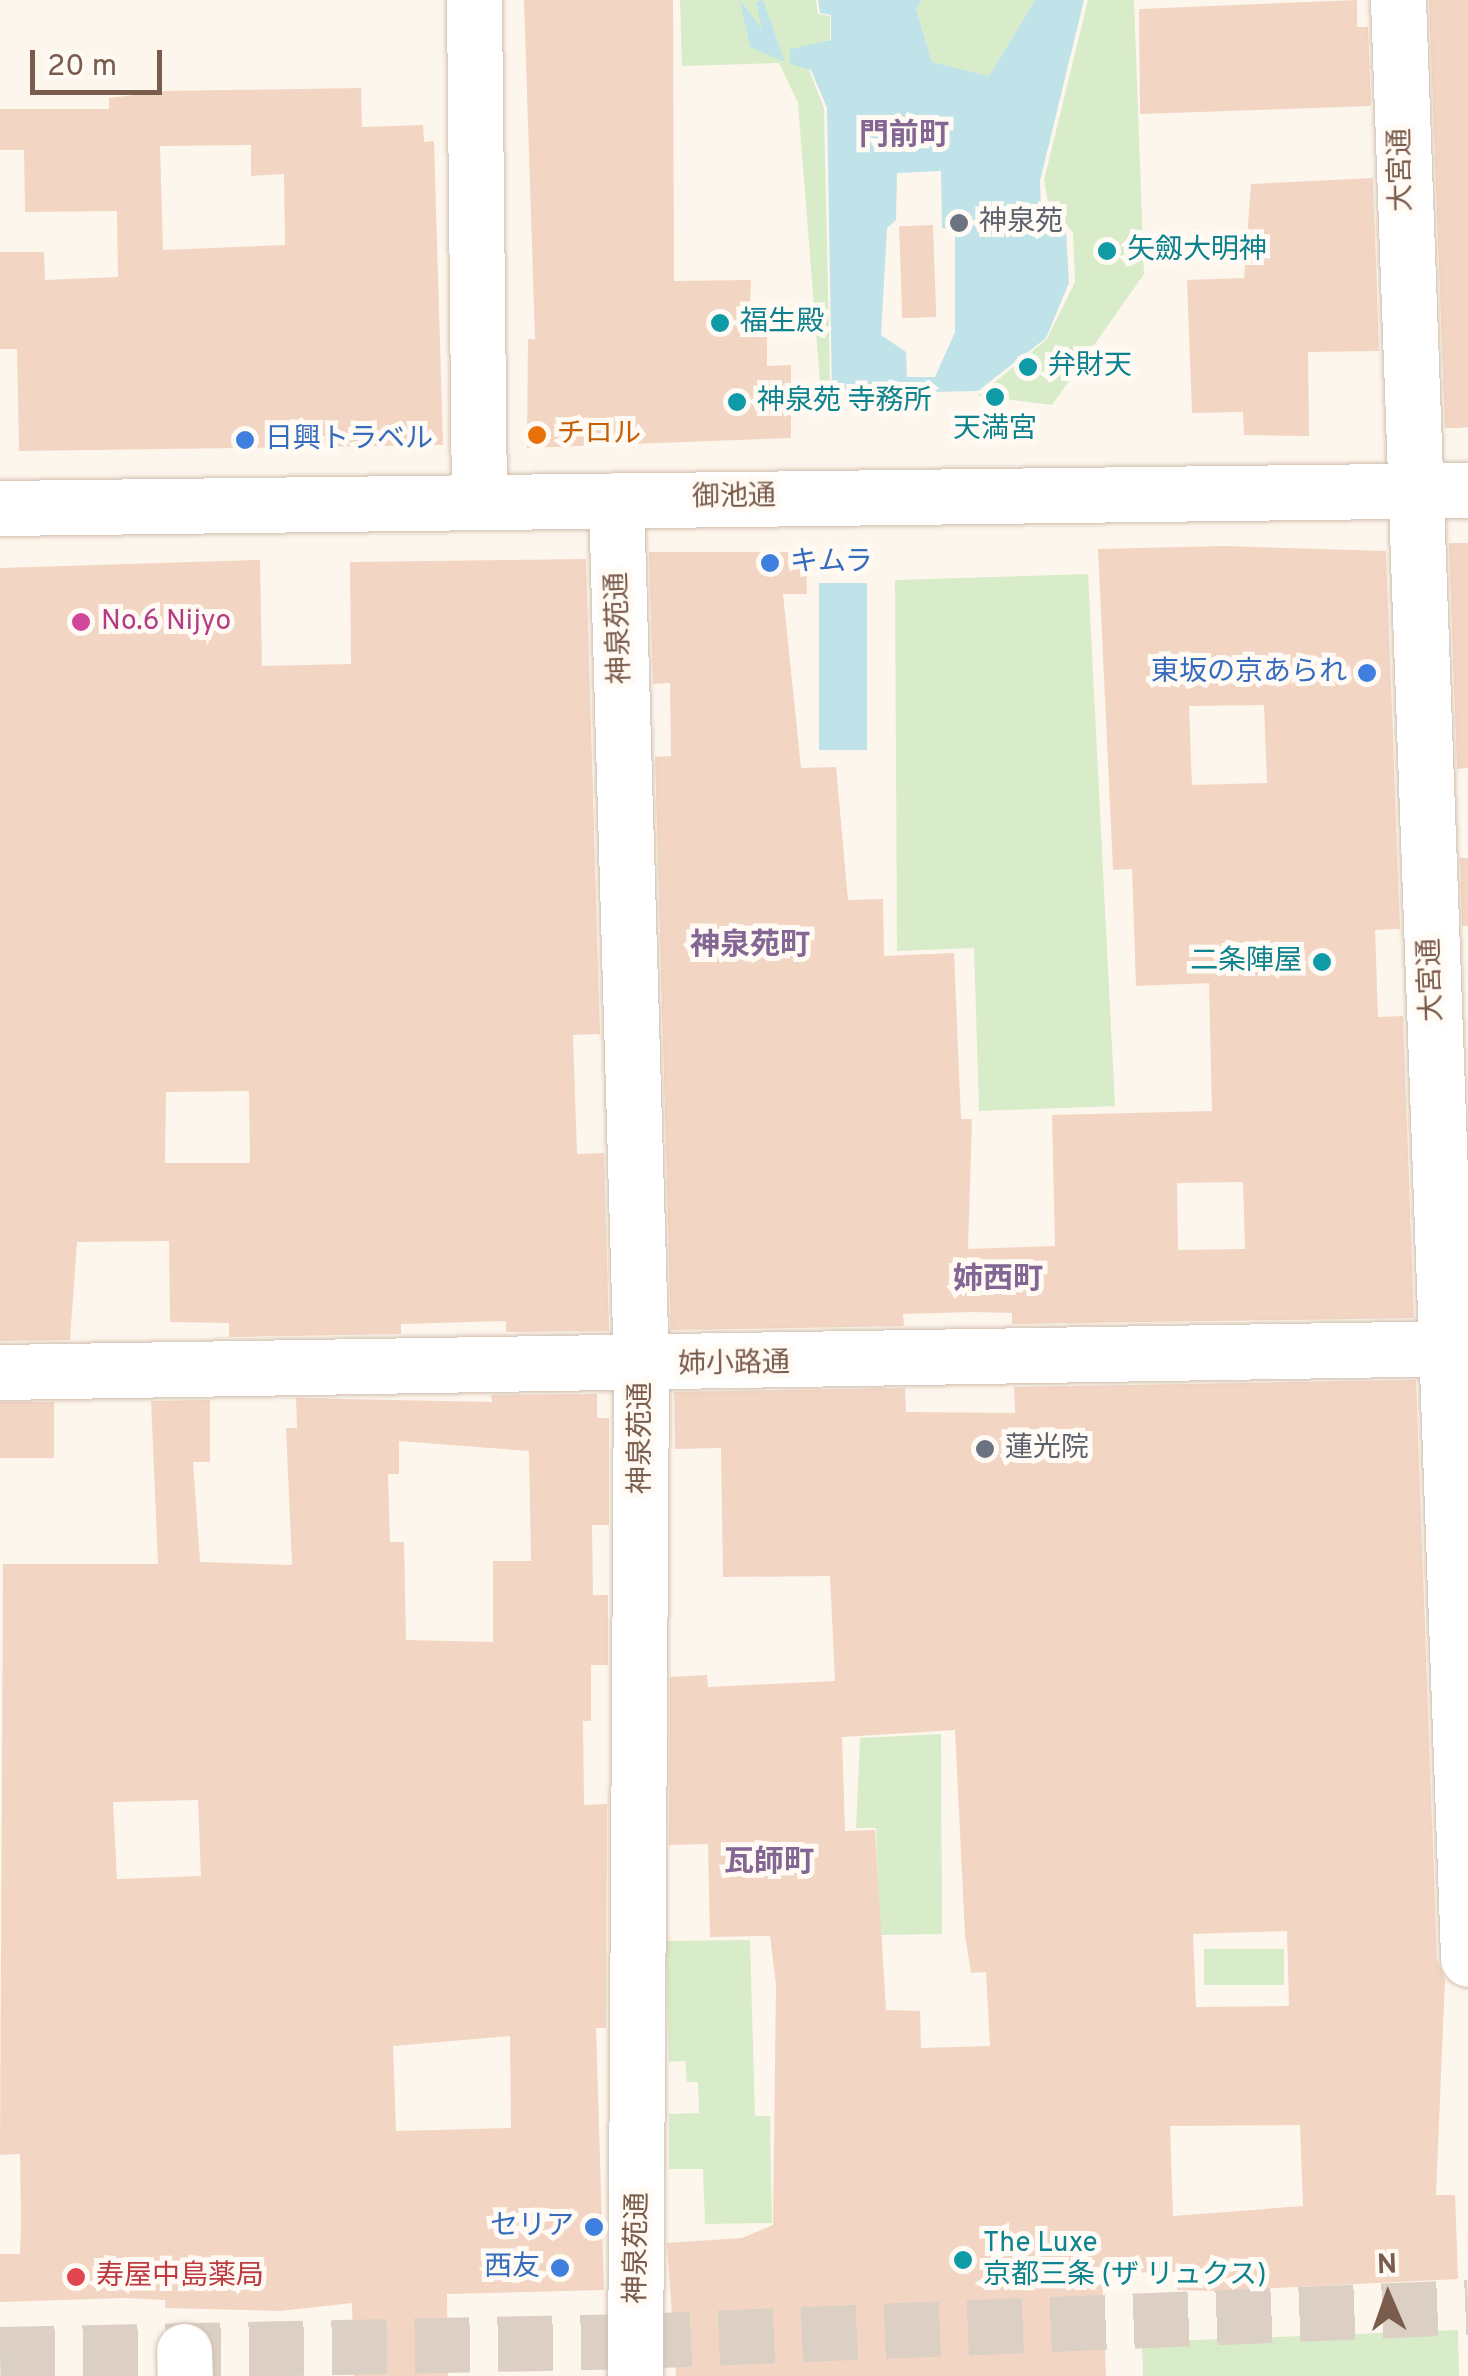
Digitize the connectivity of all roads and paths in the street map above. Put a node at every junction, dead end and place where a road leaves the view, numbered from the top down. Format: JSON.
{"nodes":[{"id":1,"x":474,"y":0,"type":"edge"},
{"id":2,"x":1398,"y":0,"type":"edge"},
{"id":3,"x":1412,"y":490,"type":"junction"},
{"id":4,"x":1468,"y":490,"type":"edge"},
{"id":5,"x":616,"y":500,"type":"junction"},
{"id":6,"x":479,"y":502,"type":"junction"},
{"id":7,"x":0,"y":508,"type":"edge"},
{"id":8,"x":1456,"y":1348,"type":"edge"},
{"id":9,"x":641,"y":1366,"type":"junction"},
{"id":10,"x":0,"y":1372,"type":"edge"},
{"id":11,"x":1468,"y":1959,"type":"edge"},
{"id":12,"x":635,"y":2376,"type":"edge"}],
"edges":[{"from":1,"to":6,"type":"street"},
{"from":2,"to":3,"type":"street","name":"大宮通"},
{"from":3,"to":4,"type":"street","name":"御池通"},
{"from":3,"to":5,"type":"street","name":"御池通"},
{"from":3,"to":8,"type":"street","name":"大宮通"},
{"from":5,"to":6,"type":"street","name":"御池通"},
{"from":5,"to":9,"type":"street","name":"神泉苑通"},
{"from":6,"to":7,"type":"street","name":"御池通"},
{"from":8,"to":9,"type":"street","name":"姉小路通"},
{"from":8,"to":11,"type":"street","name":"大宮通"},
{"from":9,"to":10,"type":"street","name":"姉小路通"},
{"from":9,"to":12,"type":"street","name":"神泉苑通"}]}
